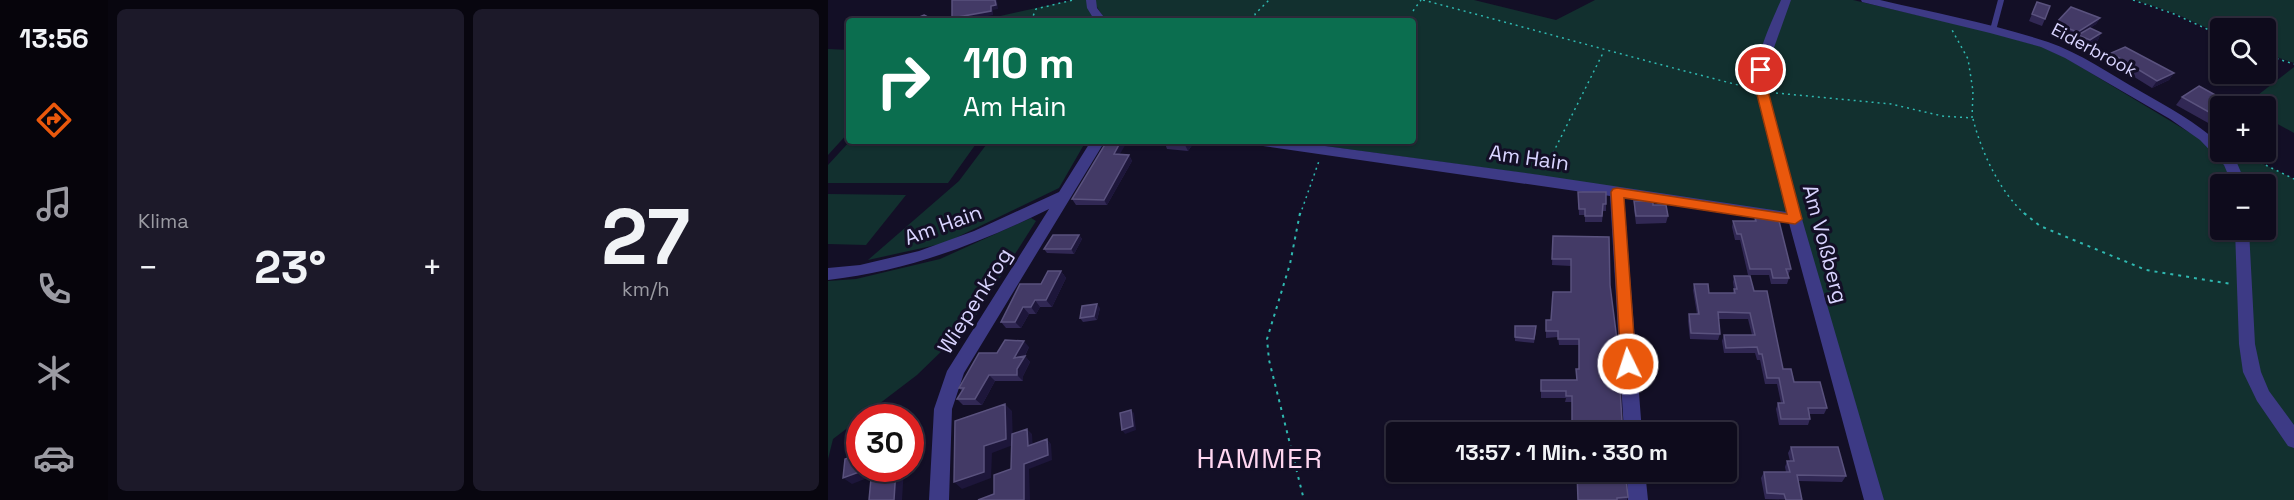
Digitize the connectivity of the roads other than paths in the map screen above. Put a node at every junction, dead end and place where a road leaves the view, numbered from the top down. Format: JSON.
{"nodes":[{"id":1,"x":1091,"y":0,"type":"edge"},
{"id":2,"x":1786,"y":0,"type":"edge"},
{"id":3,"x":1866,"y":0,"type":"edge"},
{"id":4,"x":2001,"y":0,"type":"edge"},
{"id":5,"x":1099,"y":18,"type":"edge"},
{"id":6,"x":1993,"y":30,"type":"junction"},
{"id":7,"x":2210,"y":142,"type":"edge"},
{"id":8,"x":1096,"y":144,"type":"edge"},
{"id":9,"x":1278,"y":144,"type":"edge"},
{"id":10,"x":1617,"y":192,"type":"junction"},
{"id":11,"x":1066,"y":195,"type":"junction"},
{"id":12,"x":1795,"y":219,"type":"junction"},
{"id":13,"x":2243,"y":240,"type":"edge"},
{"id":14,"x":828,"y":274,"type":"edge"},
{"id":15,"x":1632,"y":422,"type":"edge"},
{"id":16,"x":2294,"y":440,"type":"edge"},
{"id":17,"x":1637,"y":482,"type":"edge"},
{"id":18,"x":939,"y":500,"type":"edge"},
{"id":19,"x":1638,"y":500,"type":"edge"},
{"id":20,"x":1874,"y":500,"type":"edge"}],
"edges":[{"from":1,"to":5,"type":"street"},
{"from":2,"to":12,"type":"street","name":"Am Voßberg"},
{"from":3,"to":6,"type":"street","name":"Eiderbrook"},
{"from":4,"to":6,"type":"lane"},
{"from":6,"to":7,"type":"street","name":"Eiderbrook"},
{"from":8,"to":11,"type":"street","name":"Wiepenkrog"},
{"from":9,"to":10,"type":"street","name":"Am Hain"},
{"from":10,"to":12,"type":"street","name":"Am Hain"},
{"from":10,"to":15,"type":"street"},
{"from":11,"to":14,"type":"street","name":"Am Hain"},
{"from":11,"to":18,"type":"street","name":"Wiepenkrog"},
{"from":12,"to":20,"type":"street","name":"Am Voßberg"},
{"from":13,"to":16,"type":"street"},
{"from":17,"to":19,"type":"street"}]}
